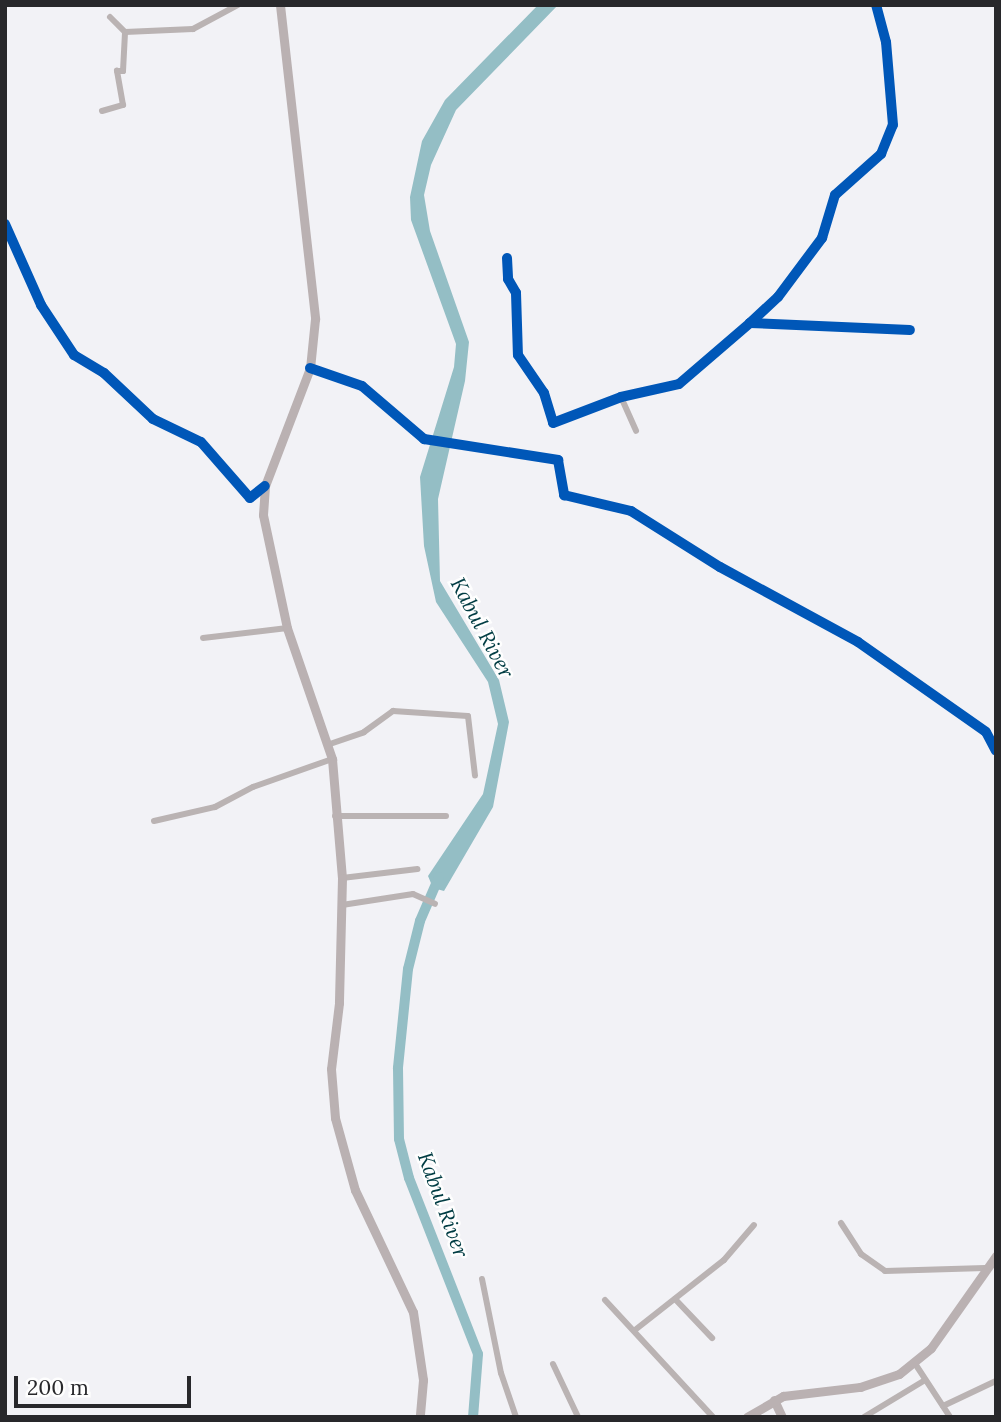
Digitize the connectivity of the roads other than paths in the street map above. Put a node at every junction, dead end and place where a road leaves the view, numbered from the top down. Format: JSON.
{"nodes":[{"id":1,"x":238,"y":5,"type":"edge"},
{"id":2,"x":280,"y":5,"type":"edge"},
{"id":3,"x":876,"y":5,"type":"edge"},
{"id":4,"x":110,"y":17,"type":"dead end"},
{"id":5,"x":125,"y":32,"type":"junction"},
{"id":6,"x":102,"y":111,"type":"dead end"},
{"id":7,"x":5,"y":224,"type":"edge"},
{"id":8,"x":507,"y":258,"type":"dead end"},
{"id":9,"x":750,"y":323,"type":"junction"},
{"id":10,"x":910,"y":330,"type":"dead end"},
{"id":11,"x":310,"y":368,"type":"junction"},
{"id":12,"x":621,"y":397,"type":"junction"},
{"id":13,"x":636,"y":431,"type":"dead end"},
{"id":14,"x":265,"y":486,"type":"junction"},
{"id":15,"x":287,"y":628,"type":"junction"},
{"id":16,"x":203,"y":638,"type":"dead end"},
{"id":17,"x":327,"y":745,"type":"junction"},
{"id":18,"x":996,"y":751,"type":"edge"},
{"id":19,"x":332,"y":759,"type":"junction"},
{"id":20,"x":475,"y":776,"type":"dead end"},
{"id":21,"x":335,"y":816,"type":"junction"},
{"id":22,"x":446,"y":816,"type":"dead end"},
{"id":23,"x":155,"y":821,"type":"dead end"},
{"id":24,"x":417,"y":869,"type":"dead end"},
{"id":25,"x":342,"y":878,"type":"junction"},
{"id":26,"x":435,"y":904,"type":"dead end"},
{"id":27,"x":342,"y":905,"type":"junction"},
{"id":28,"x":841,"y":1223,"type":"dead end"},
{"id":29,"x":754,"y":1225,"type":"dead end"},
{"id":30,"x":996,"y":1256,"type":"edge"},
{"id":31,"x":985,"y":1268,"type":"junction"},
{"id":32,"x":482,"y":1279,"type":"dead end"},
{"id":33,"x":674,"y":1299,"type":"junction"},
{"id":34,"x":606,"y":1300,"type":"dead end"},
{"id":35,"x":635,"y":1330,"type":"junction"},
{"id":36,"x":712,"y":1339,"type":"dead end"},
{"id":37,"x":914,"y":1362,"type":"junction"},
{"id":38,"x":553,"y":1364,"type":"dead end"},
{"id":39,"x":925,"y":1380,"type":"junction"},
{"id":40,"x":996,"y":1381,"type":"edge"},
{"id":41,"x":775,"y":1400,"type":"junction"},
{"id":42,"x":943,"y":1406,"type":"junction"},
{"id":43,"x":420,"y":1417,"type":"edge"},
{"id":44,"x":516,"y":1417,"type":"edge"},
{"id":45,"x":578,"y":1417,"type":"edge"},
{"id":46,"x":713,"y":1417,"type":"edge"},
{"id":47,"x":747,"y":1417,"type":"edge"},
{"id":48,"x":782,"y":1417,"type":"edge"},
{"id":49,"x":864,"y":1417,"type":"edge"},
{"id":50,"x":950,"y":1417,"type":"edge"}],
"edges":[{"from":1,"to":5,"type":"street"},
{"from":2,"to":11,"type":"main road"},
{"from":3,"to":9,"type":"street"},
{"from":4,"to":5,"type":"street"},
{"from":5,"to":6,"type":"street"},
{"from":7,"to":14,"type":"street"},
{"from":8,"to":12,"type":"street"},
{"from":9,"to":10,"type":"street"},
{"from":9,"to":12,"type":"street"},
{"from":11,"to":14,"type":"main road"},
{"from":11,"to":18,"type":"street"},
{"from":12,"to":13,"type":"street"},
{"from":14,"to":15,"type":"main road"},
{"from":15,"to":16,"type":"street"},
{"from":15,"to":17,"type":"main road"},
{"from":17,"to":19,"type":"main road"},
{"from":17,"to":20,"type":"street"},
{"from":19,"to":21,"type":"main road"},
{"from":19,"to":23,"type":"street"},
{"from":21,"to":22,"type":"street"},
{"from":21,"to":25,"type":"main road"},
{"from":24,"to":25,"type":"street"},
{"from":25,"to":27,"type":"main road"},
{"from":26,"to":27,"type":"street"},
{"from":27,"to":43,"type":"main road"},
{"from":28,"to":31,"type":"street"},
{"from":29,"to":33,"type":"street"},
{"from":30,"to":31,"type":"main road"},
{"from":31,"to":37,"type":"main road"},
{"from":32,"to":44,"type":"street"},
{"from":33,"to":35,"type":"street"},
{"from":33,"to":36,"type":"street"},
{"from":34,"to":35,"type":"street"},
{"from":35,"to":46,"type":"street"},
{"from":37,"to":39,"type":"street"},
{"from":37,"to":41,"type":"main road"},
{"from":38,"to":45,"type":"street"},
{"from":39,"to":42,"type":"street"},
{"from":39,"to":49,"type":"street"},
{"from":40,"to":42,"type":"street"},
{"from":41,"to":47,"type":"main road"},
{"from":41,"to":48,"type":"main road"},
{"from":42,"to":50,"type":"street"}]}
